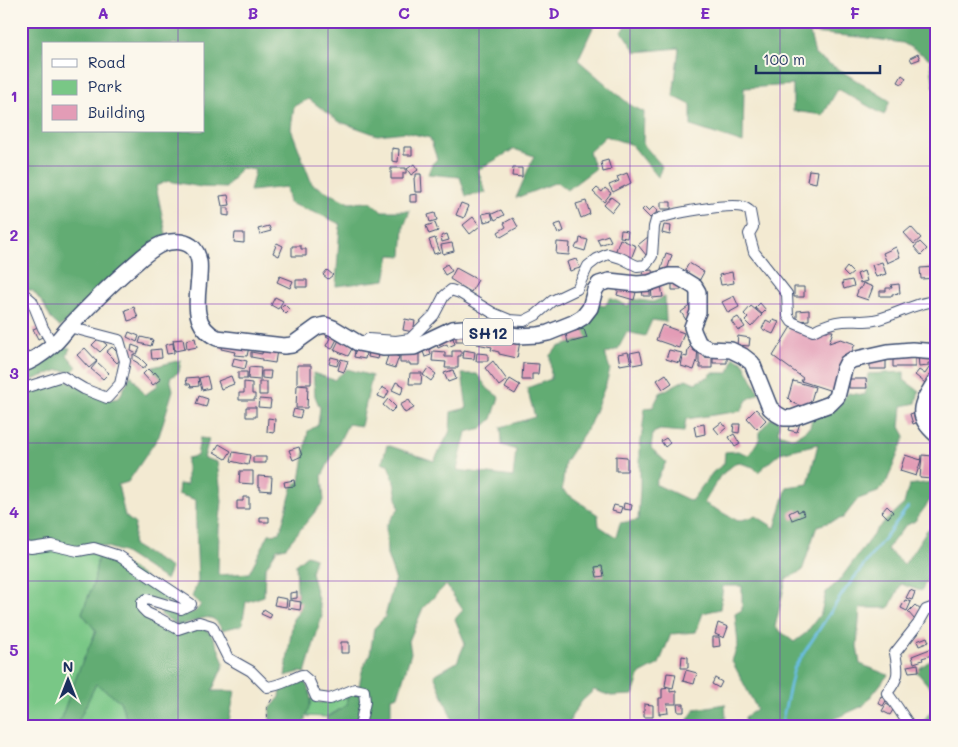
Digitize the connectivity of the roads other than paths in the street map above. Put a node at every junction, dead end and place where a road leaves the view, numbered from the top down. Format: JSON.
{"nodes":[{"id":1,"x":21,"y":294,"type":"edge"},
{"id":2,"x":937,"y":301,"type":"edge"},
{"id":3,"x":69,"y":327,"type":"junction"},
{"id":4,"x":350,"y":339,"type":"junction"},
{"id":5,"x":53,"y":345,"type":"junction"},
{"id":6,"x":937,"y":352,"type":"edge"},
{"id":7,"x":21,"y":365,"type":"edge"},
{"id":8,"x":937,"y":380,"type":"edge"},
{"id":9,"x":21,"y":389,"type":"edge"},
{"id":10,"x":937,"y":436,"type":"edge"},
{"id":11,"x":21,"y":542,"type":"edge"},
{"id":12,"x":937,"y":606,"type":"edge"},
{"id":13,"x":360,"y":726,"type":"edge"},
{"id":14,"x":910,"y":726,"type":"edge"}],
"edges":[{"from":1,"to":5,"type":"street"},
{"from":2,"to":4,"type":"street"},
{"from":3,"to":4,"type":"main road","number":"SH12"},
{"from":3,"to":5,"type":"main road","number":"SH12"},
{"from":3,"to":9,"type":"street"},
{"from":4,"to":6,"type":"main road","number":"SH12"},
{"from":5,"to":7,"type":"main road","number":"SH12"},
{"from":8,"to":10,"type":"main road"},
{"from":11,"to":13,"type":"street"},
{"from":12,"to":14,"type":"street"}]}
